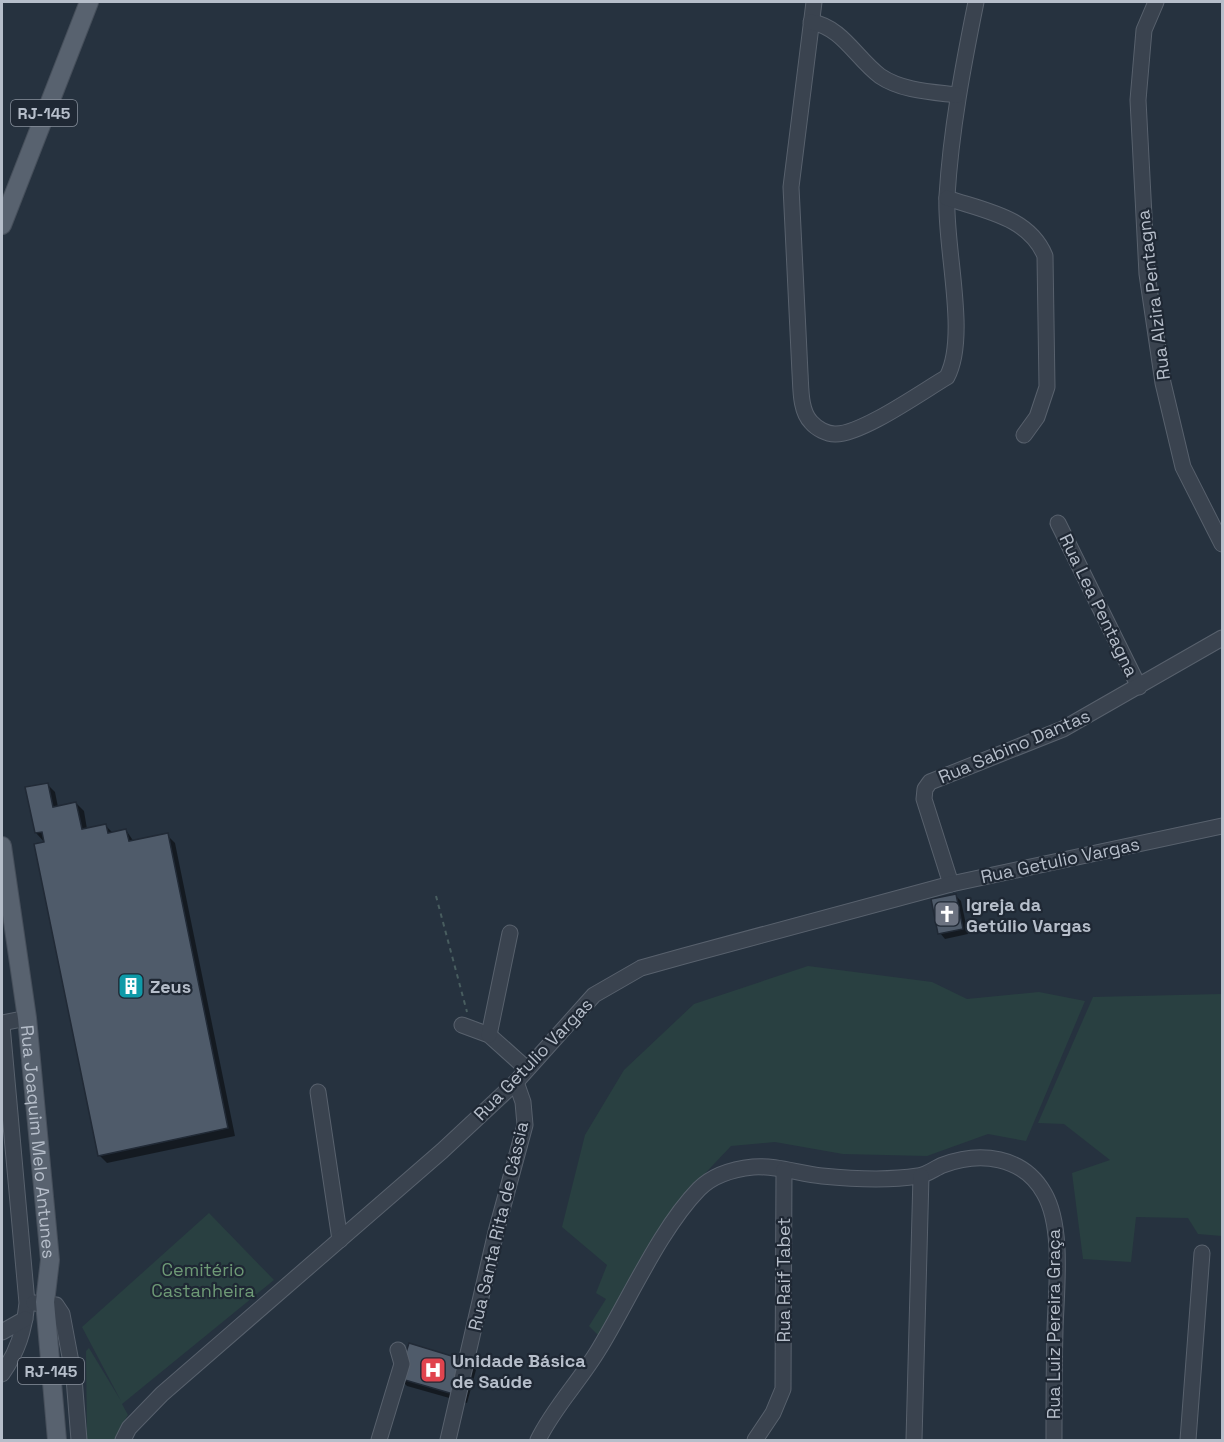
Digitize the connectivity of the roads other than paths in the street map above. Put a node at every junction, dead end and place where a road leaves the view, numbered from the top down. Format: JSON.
{"nodes":[{"id":1,"x":89,"y":2,"type":"edge"},
{"id":2,"x":814,"y":2,"type":"edge"},
{"id":3,"x":976,"y":2,"type":"edge"},
{"id":4,"x":1156,"y":2,"type":"edge"},
{"id":5,"x":811,"y":22,"type":"junction"},
{"id":6,"x":957,"y":95,"type":"junction"},
{"id":7,"x":947,"y":198,"type":"junction"},
{"id":8,"x":2,"y":225,"type":"edge"},
{"id":9,"x":1024,"y":435,"type":"dead end"},
{"id":10,"x":1058,"y":523,"type":"dead end"},
{"id":11,"x":1222,"y":544,"type":"edge"},
{"id":12,"x":1222,"y":638,"type":"edge"},
{"id":13,"x":1139,"y":687,"type":"junction"},
{"id":14,"x":1222,"y":826,"type":"edge"},
{"id":15,"x":2,"y":846,"type":"edge"},
{"id":16,"x":951,"y":884,"type":"junction"},
{"id":17,"x":510,"y":933,"type":"dead end"},
{"id":18,"x":27,"y":1018,"type":"junction"},
{"id":19,"x":2,"y":1024,"type":"edge"},
{"id":20,"x":467,"y":1026,"type":"road end"},
{"id":21,"x":489,"y":1035,"type":"junction"},
{"id":22,"x":527,"y":1069,"type":"junction"},
{"id":23,"x":516,"y":1082,"type":"junction"},
{"id":24,"x":318,"y":1092,"type":"dead end"},
{"id":25,"x":7,"y":1163,"type":"edge"},
{"id":26,"x":784,"y":1170,"type":"junction"},
{"id":27,"x":921,"y":1176,"type":"junction"},
{"id":28,"x":340,"y":1240,"type":"junction"},
{"id":29,"x":1202,"y":1252,"type":"dead end"},
{"id":30,"x":45,"y":1302,"type":"junction"},
{"id":31,"x":26,"y":1311,"type":"junction"},
{"id":32,"x":2,"y":1332,"type":"edge"},
{"id":33,"x":398,"y":1350,"type":"dead end"},
{"id":34,"x":2,"y":1374,"type":"edge"},
{"id":35,"x":57,"y":1440,"type":"edge"},
{"id":36,"x":79,"y":1440,"type":"edge"},
{"id":37,"x":123,"y":1440,"type":"edge"},
{"id":38,"x":379,"y":1440,"type":"edge"},
{"id":39,"x":448,"y":1440,"type":"edge"},
{"id":40,"x":538,"y":1440,"type":"edge"},
{"id":41,"x":755,"y":1440,"type":"edge"},
{"id":42,"x":914,"y":1440,"type":"edge"},
{"id":43,"x":1054,"y":1440,"type":"edge"},
{"id":44,"x":1188,"y":1440,"type":"edge"}],
"edges":[{"from":1,"to":8,"type":"main road","number":"RJ-145"},
{"from":2,"to":5,"type":"street"},
{"from":3,"to":6,"type":"street"},
{"from":4,"to":11,"type":"street","name":"Rua Alzira Pentagna"},
{"from":5,"to":6,"type":"street"},
{"from":5,"to":7,"type":"street"},
{"from":6,"to":7,"type":"street"},
{"from":7,"to":9,"type":"street"},
{"from":10,"to":13,"type":"street","name":"Rua Lea Pentagna"},
{"from":12,"to":13,"type":"street","name":"Rua Sabino Dantas"},
{"from":13,"to":16,"type":"street","name":"Rua Sabino Dantas"},
{"from":14,"to":16,"type":"street","name":"Rua Getulio Vargas"},
{"from":15,"to":18,"type":"main road","name":"Rua Joaquim Melo Antunes","number":"RJ-145"},
{"from":16,"to":22,"type":"street","name":"Rua Getulio Vargas"},
{"from":17,"to":21,"type":"street"},
{"from":18,"to":19,"type":"street"},
{"from":18,"to":30,"type":"main road","name":"Rua Joaquim Melo Antunes","number":"RJ-145"},
{"from":19,"to":25,"type":"street"},
{"from":20,"to":21,"type":"street"},
{"from":21,"to":22,"type":"street"},
{"from":22,"to":23,"type":"street","name":"Rua Getulio Vargas"},
{"from":23,"to":28,"type":"street","name":"Rua Getulio Vargas"},
{"from":23,"to":39,"type":"street","name":"Rua Santa Rita de Cássia"},
{"from":24,"to":28,"type":"street"},
{"from":25,"to":31,"type":"street"},
{"from":26,"to":27,"type":"street","name":"Rua Luiz Pereira Graça"},
{"from":26,"to":40,"type":"street","name":"Rua Luiz Pereira Graça"},
{"from":26,"to":41,"type":"street","name":"Rua Raif Tabet"},
{"from":27,"to":42,"type":"street"},
{"from":27,"to":43,"type":"street","name":"Rua Luiz Pereira Graça"},
{"from":28,"to":37,"type":"street","name":"Rua Getulio Vargas"},
{"from":29,"to":44,"type":"street"},
{"from":30,"to":31,"type":"street"},
{"from":30,"to":35,"type":"main road","name":"Rua Joaquim Melo Antunes","number":"RJ-145"},
{"from":30,"to":36,"type":"street"},
{"from":31,"to":32,"type":"street"},
{"from":31,"to":34,"type":"street"},
{"from":33,"to":38,"type":"street"}]}
